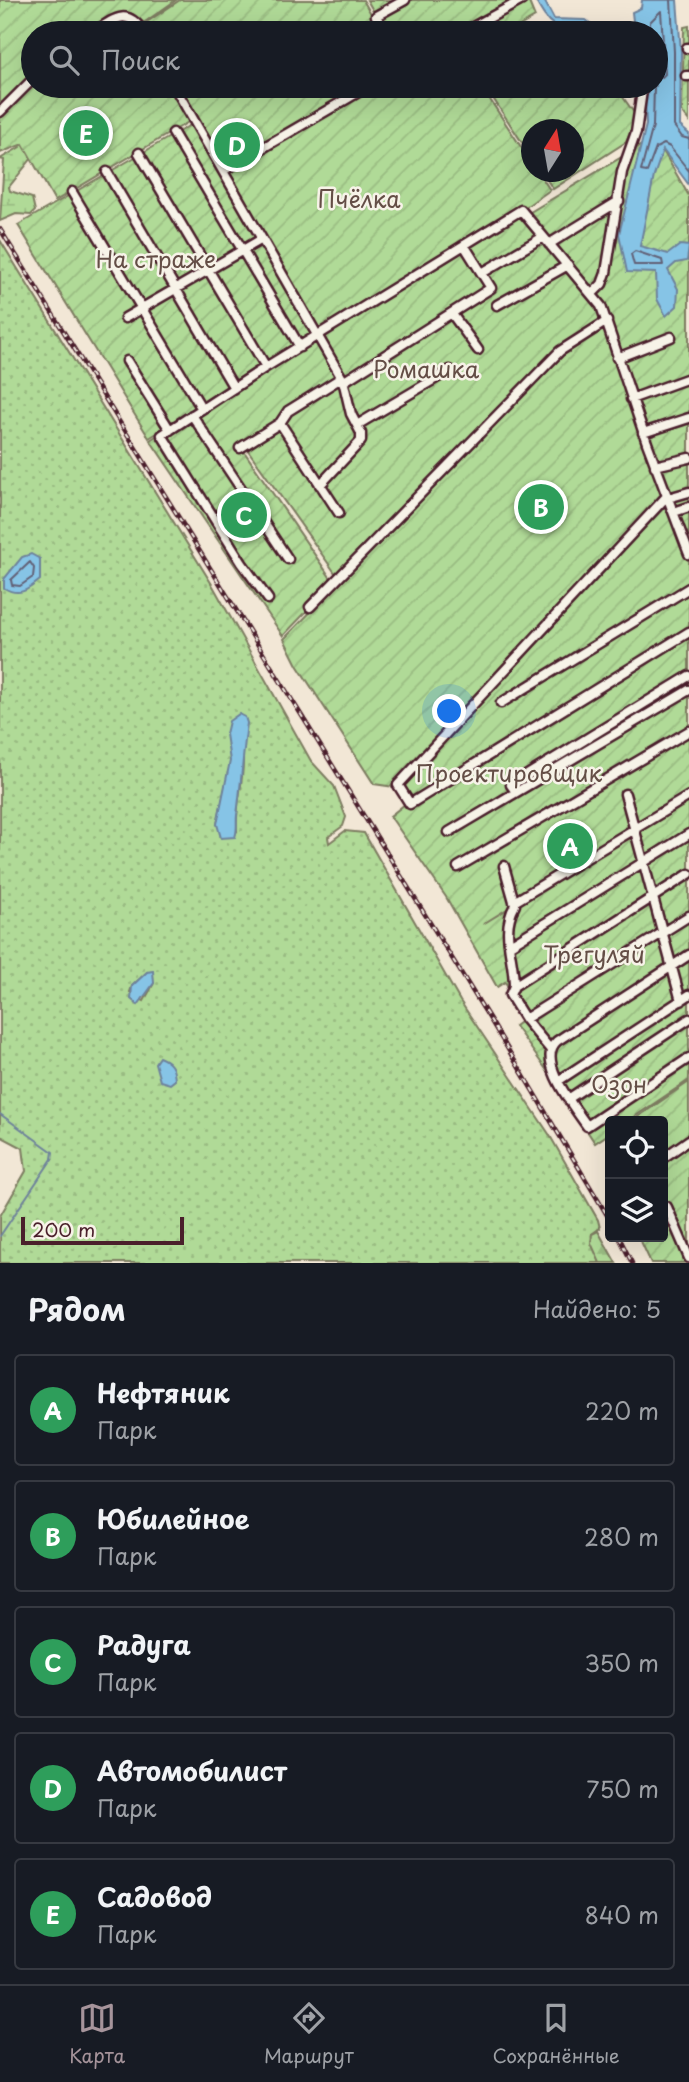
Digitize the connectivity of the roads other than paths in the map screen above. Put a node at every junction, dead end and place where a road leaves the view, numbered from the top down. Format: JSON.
{"nodes":[{"id":1,"x":405,"y":0,"type":"edge"},
{"id":2,"x":522,"y":0,"type":"edge"},
{"id":3,"x":110,"y":21,"type":"edge"},
{"id":4,"x":135,"y":21,"type":"edge"},
{"id":5,"x":379,"y":21,"type":"edge"},
{"id":6,"x":484,"y":21,"type":"edge"},
{"id":7,"x":21,"y":91,"type":"edge"},
{"id":8,"x":181,"y":98,"type":"edge"},
{"id":9,"x":348,"y":98,"type":"edge"},
{"id":10,"x":641,"y":98,"type":"edge"},
{"id":11,"x":0,"y":112,"type":"edge"},
{"id":12,"x":173,"y":132,"type":"dead end"},
{"id":13,"x":139,"y":153,"type":"dead end"},
{"id":14,"x":223,"y":171,"type":"junction"},
{"id":15,"x":107,"y":172,"type":"dead end"},
{"id":16,"x":72,"y":192,"type":"dead end"},
{"id":17,"x":619,"y":201,"type":"junction"},
{"id":18,"x":262,"y":239,"type":"junction"},
{"id":19,"x":546,"y":240,"type":"junction"},
{"id":20,"x":464,"y":246,"type":"junction"},
{"id":21,"x":242,"y":251,"type":"junction"},
{"id":22,"x":568,"y":265,"type":"junction"},
{"id":23,"x":210,"y":270,"type":"junction"},
{"id":24,"x":482,"y":273,"type":"junction"},
{"id":25,"x":176,"y":289,"type":"junction"},
{"id":26,"x":593,"y":293,"type":"junction"},
{"id":27,"x":497,"y":305,"type":"dead end"},
{"id":28,"x":142,"y":309,"type":"junction"},
{"id":29,"x":452,"y":314,"type":"junction"},
{"id":30,"x":125,"y":318,"type":"dead end"},
{"id":31,"x":607,"y":321,"type":"junction"},
{"id":32,"x":319,"y":335,"type":"junction"},
{"id":33,"x":671,"y":337,"type":"dead end"},
{"id":34,"x":300,"y":347,"type":"junction"},
{"id":35,"x":478,"y":350,"type":"dead end"},
{"id":36,"x":617,"y":358,"type":"junction"},
{"id":37,"x":127,"y":361,"type":"dead end"},
{"id":38,"x":266,"y":367,"type":"junction"},
{"id":39,"x":450,"y":370,"type":"dead end"},
{"id":40,"x":689,"y":377,"type":"edge"},
{"id":41,"x":342,"y":380,"type":"junction"},
{"id":42,"x":234,"y":388,"type":"junction"},
{"id":43,"x":631,"y":399,"type":"junction"},
{"id":44,"x":202,"y":409,"type":"junction"},
{"id":45,"x":192,"y":415,"type":"junction"},
{"id":46,"x":689,"y":418,"type":"edge"},
{"id":47,"x":280,"y":423,"type":"junction"},
{"id":48,"x":357,"y":425,"type":"junction"},
{"id":49,"x":170,"y":430,"type":"junction"},
{"id":50,"x":643,"y":433,"type":"junction"},
{"id":51,"x":240,"y":448,"type":"dead end"},
{"id":52,"x":689,"y":458,"type":"edge"},
{"id":53,"x":655,"y":466,"type":"junction"},
{"id":54,"x":320,"y":485,"type":"junction"},
{"id":55,"x":689,"y":492,"type":"edge"},
{"id":56,"x":668,"y":497,"type":"junction"},
{"id":57,"x":689,"y":507,"type":"edge"},
{"id":58,"x":674,"y":512,"type":"junction"},
{"id":59,"x":339,"y":513,"type":"dead end"},
{"id":60,"x":689,"y":554,"type":"edge"},
{"id":61,"x":288,"y":559,"type":"dead end"},
{"id":62,"x":689,"y":588,"type":"edge"},
{"id":63,"x":268,"y":599,"type":"dead end"},
{"id":64,"x":310,"y":607,"type":"dead end"},
{"id":65,"x":689,"y":632,"type":"edge"},
{"id":66,"x":689,"y":676,"type":"edge"},
{"id":67,"x":689,"y":690,"type":"edge"},
{"id":68,"x":501,"y":703,"type":"dead end"},
{"id":69,"x":689,"y":731,"type":"edge"},
{"id":70,"x":516,"y":792,"type":"junction"},
{"id":71,"x":625,"y":794,"type":"dead end"},
{"id":72,"x":689,"y":796,"type":"edge"},
{"id":73,"x":635,"y":828,"type":"junction"},
{"id":74,"x":449,"y":832,"type":"dead end"},
{"id":75,"x":689,"y":834,"type":"edge"},
{"id":76,"x":643,"y":862,"type":"junction"},
{"id":77,"x":504,"y":866,"type":"dead end"},
{"id":78,"x":458,"y":867,"type":"dead end"},
{"id":79,"x":689,"y":874,"type":"edge"},
{"id":80,"x":654,"y":896,"type":"junction"},
{"id":81,"x":514,"y":902,"type":"junction"},
{"id":82,"x":689,"y":916,"type":"edge"},
{"id":83,"x":663,"y":932,"type":"junction"},
{"id":84,"x":510,"y":945,"type":"junction"},
{"id":85,"x":689,"y":955,"type":"edge"},
{"id":86,"x":673,"y":966,"type":"junction"},
{"id":87,"x":514,"y":986,"type":"junction"},
{"id":88,"x":685,"y":998,"type":"edge"},
{"id":89,"x":689,"y":1018,"type":"edge"},
{"id":90,"x":525,"y":1019,"type":"junction"},
{"id":91,"x":550,"y":1049,"type":"junction"},
{"id":92,"x":689,"y":1058,"type":"edge"},
{"id":93,"x":558,"y":1081,"type":"junction"},
{"id":94,"x":568,"y":1098,"type":"junction"},
{"id":95,"x":689,"y":1140,"type":"edge"},
{"id":96,"x":668,"y":1155,"type":"edge"},
{"id":97,"x":668,"y":1209,"type":"edge"},
{"id":98,"x":689,"y":1258,"type":"edge"}],
"edges":[{"from":1,"to":5,"type":"street"},
{"from":2,"to":6,"type":"street"},
{"from":3,"to":4,"type":"street"},
{"from":7,"to":11,"type":"street"},
{"from":8,"to":14,"type":"street"},
{"from":9,"to":14,"type":"street"},
{"from":10,"to":17,"type":"street"},
{"from":12,"to":21,"type":"street"},
{"from":13,"to":23,"type":"street"},
{"from":14,"to":18,"type":"street"},
{"from":15,"to":25,"type":"street"},
{"from":16,"to":28,"type":"street"},
{"from":17,"to":19,"type":"street"},
{"from":17,"to":26,"type":"street"},
{"from":18,"to":21,"type":"street"},
{"from":18,"to":32,"type":"street"},
{"from":19,"to":20,"type":"street"},
{"from":19,"to":22,"type":"street"},
{"from":19,"to":24,"type":"street"},
{"from":20,"to":24,"type":"street"},
{"from":20,"to":32,"type":"street"},
{"from":21,"to":23,"type":"street"},
{"from":21,"to":34,"type":"street"},
{"from":22,"to":26,"type":"street"},
{"from":22,"to":27,"type":"street"},
{"from":23,"to":25,"type":"street"},
{"from":23,"to":38,"type":"street"},
{"from":24,"to":29,"type":"street"},
{"from":25,"to":28,"type":"street"},
{"from":25,"to":42,"type":"street"},
{"from":26,"to":31,"type":"street"},
{"from":28,"to":30,"type":"street"},
{"from":28,"to":44,"type":"street"},
{"from":29,"to":35,"type":"street"},
{"from":29,"to":41,"type":"street"},
{"from":31,"to":36,"type":"street"},
{"from":31,"to":64,"type":"street"},
{"from":32,"to":34,"type":"street"},
{"from":32,"to":41,"type":"street"},
{"from":33,"to":36,"type":"street"},
{"from":34,"to":38,"type":"street"},
{"from":36,"to":43,"type":"street"},
{"from":37,"to":49,"type":"street"},
{"from":38,"to":42,"type":"street"},
{"from":39,"to":48,"type":"street"},
{"from":40,"to":43,"type":"street"},
{"from":41,"to":47,"type":"street"},
{"from":41,"to":48,"type":"street"},
{"from":42,"to":44,"type":"street"},
{"from":43,"to":50,"type":"street"},
{"from":44,"to":45,"type":"street"},
{"from":45,"to":49,"type":"street"},
{"from":45,"to":61,"type":"street"},
{"from":46,"to":50,"type":"street"},
{"from":47,"to":51,"type":"street"},
{"from":47,"to":54,"type":"street"},
{"from":48,"to":54,"type":"street"},
{"from":49,"to":63,"type":"street"},
{"from":50,"to":53,"type":"street"},
{"from":52,"to":53,"type":"street"},
{"from":53,"to":56,"type":"street"},
{"from":54,"to":59,"type":"street"},
{"from":55,"to":56,"type":"street"},
{"from":56,"to":58,"type":"street"},
{"from":56,"to":65,"type":"street"},
{"from":57,"to":58,"type":"street"},
{"from":58,"to":60,"type":"street"},
{"from":62,"to":68,"type":"street"},
{"from":66,"to":70,"type":"street"},
{"from":67,"to":70,"type":"street"},
{"from":69,"to":78,"type":"street"},
{"from":70,"to":74,"type":"street"},
{"from":71,"to":73,"type":"street"},
{"from":72,"to":73,"type":"street"},
{"from":73,"to":76,"type":"street"},
{"from":73,"to":81,"type":"street"},
{"from":75,"to":76,"type":"street"},
{"from":76,"to":80,"type":"street"},
{"from":76,"to":84,"type":"street"},
{"from":77,"to":81,"type":"street"},
{"from":79,"to":80,"type":"street"},
{"from":80,"to":83,"type":"street"},
{"from":80,"to":87,"type":"street"},
{"from":81,"to":84,"type":"street"},
{"from":82,"to":83,"type":"street"},
{"from":83,"to":86,"type":"street"},
{"from":83,"to":90,"type":"street"},
{"from":84,"to":87,"type":"street"},
{"from":85,"to":86,"type":"street"},
{"from":86,"to":88,"type":"street"},
{"from":86,"to":91,"type":"street"},
{"from":87,"to":90,"type":"street"},
{"from":88,"to":93,"type":"street"},
{"from":89,"to":94,"type":"street"},
{"from":90,"to":91,"type":"street"},
{"from":91,"to":93,"type":"street"},
{"from":92,"to":94,"type":"street"},
{"from":93,"to":94,"type":"street"},
{"from":95,"to":96,"type":"street"},
{"from":97,"to":98,"type":"street"}]}
